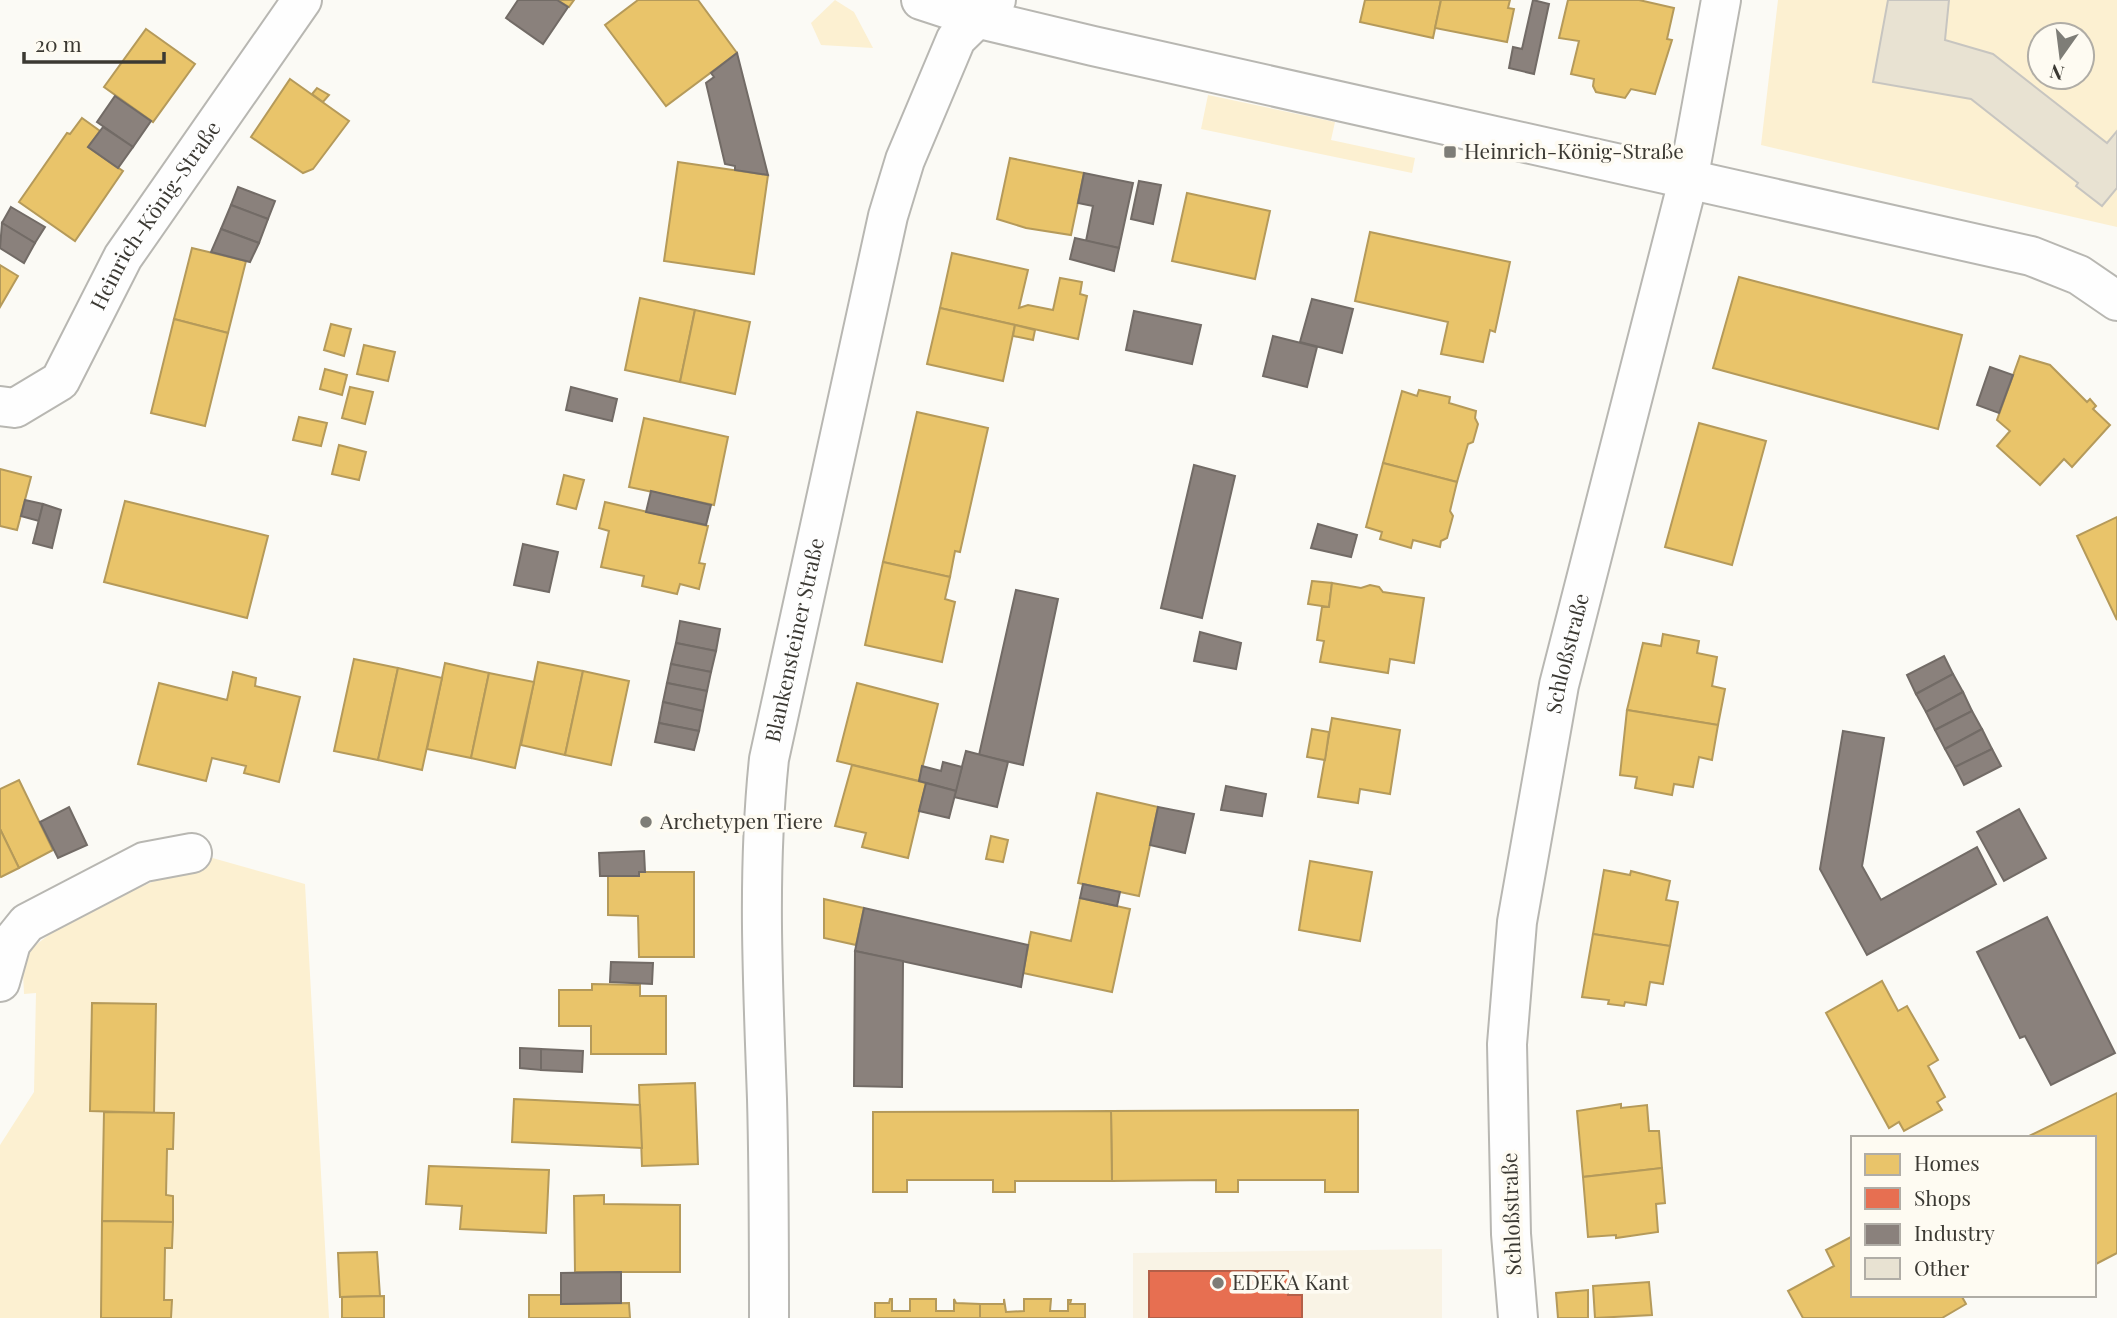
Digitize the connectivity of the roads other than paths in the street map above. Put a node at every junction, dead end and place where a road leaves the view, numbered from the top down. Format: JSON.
{"nodes":[{"id":1,"x":302,"y":0,"type":"edge"},
{"id":2,"x":921,"y":0,"type":"edge"},
{"id":3,"x":1721,"y":0,"type":"edge"},
{"id":4,"x":986,"y":9,"type":"edge"},
{"id":5,"x":1688,"y":181,"type":"junction"},
{"id":6,"x":2117,"y":301,"type":"edge"},
{"id":7,"x":0,"y":406,"type":"edge"},
{"id":8,"x":192,"y":853,"type":"dead end"},
{"id":9,"x":0,"y":982,"type":"edge"},
{"id":10,"x":769,"y":1318,"type":"edge"},
{"id":11,"x":1518,"y":1318,"type":"edge"}],
"edges":[{"from":1,"to":7,"type":"main road","name":"Heinrich-König-Straße"},
{"from":2,"to":4,"type":"main road"},
{"from":3,"to":5,"type":"main road","name":"Schloßstraße"},
{"from":4,"to":5,"type":"main road"},
{"from":4,"to":10,"type":"main road","name":"Blankensteiner Straße"},
{"from":5,"to":6,"type":"main road"},
{"from":5,"to":11,"type":"main road","name":"Schloßstraße"},
{"from":8,"to":9,"type":"main road"}]}
